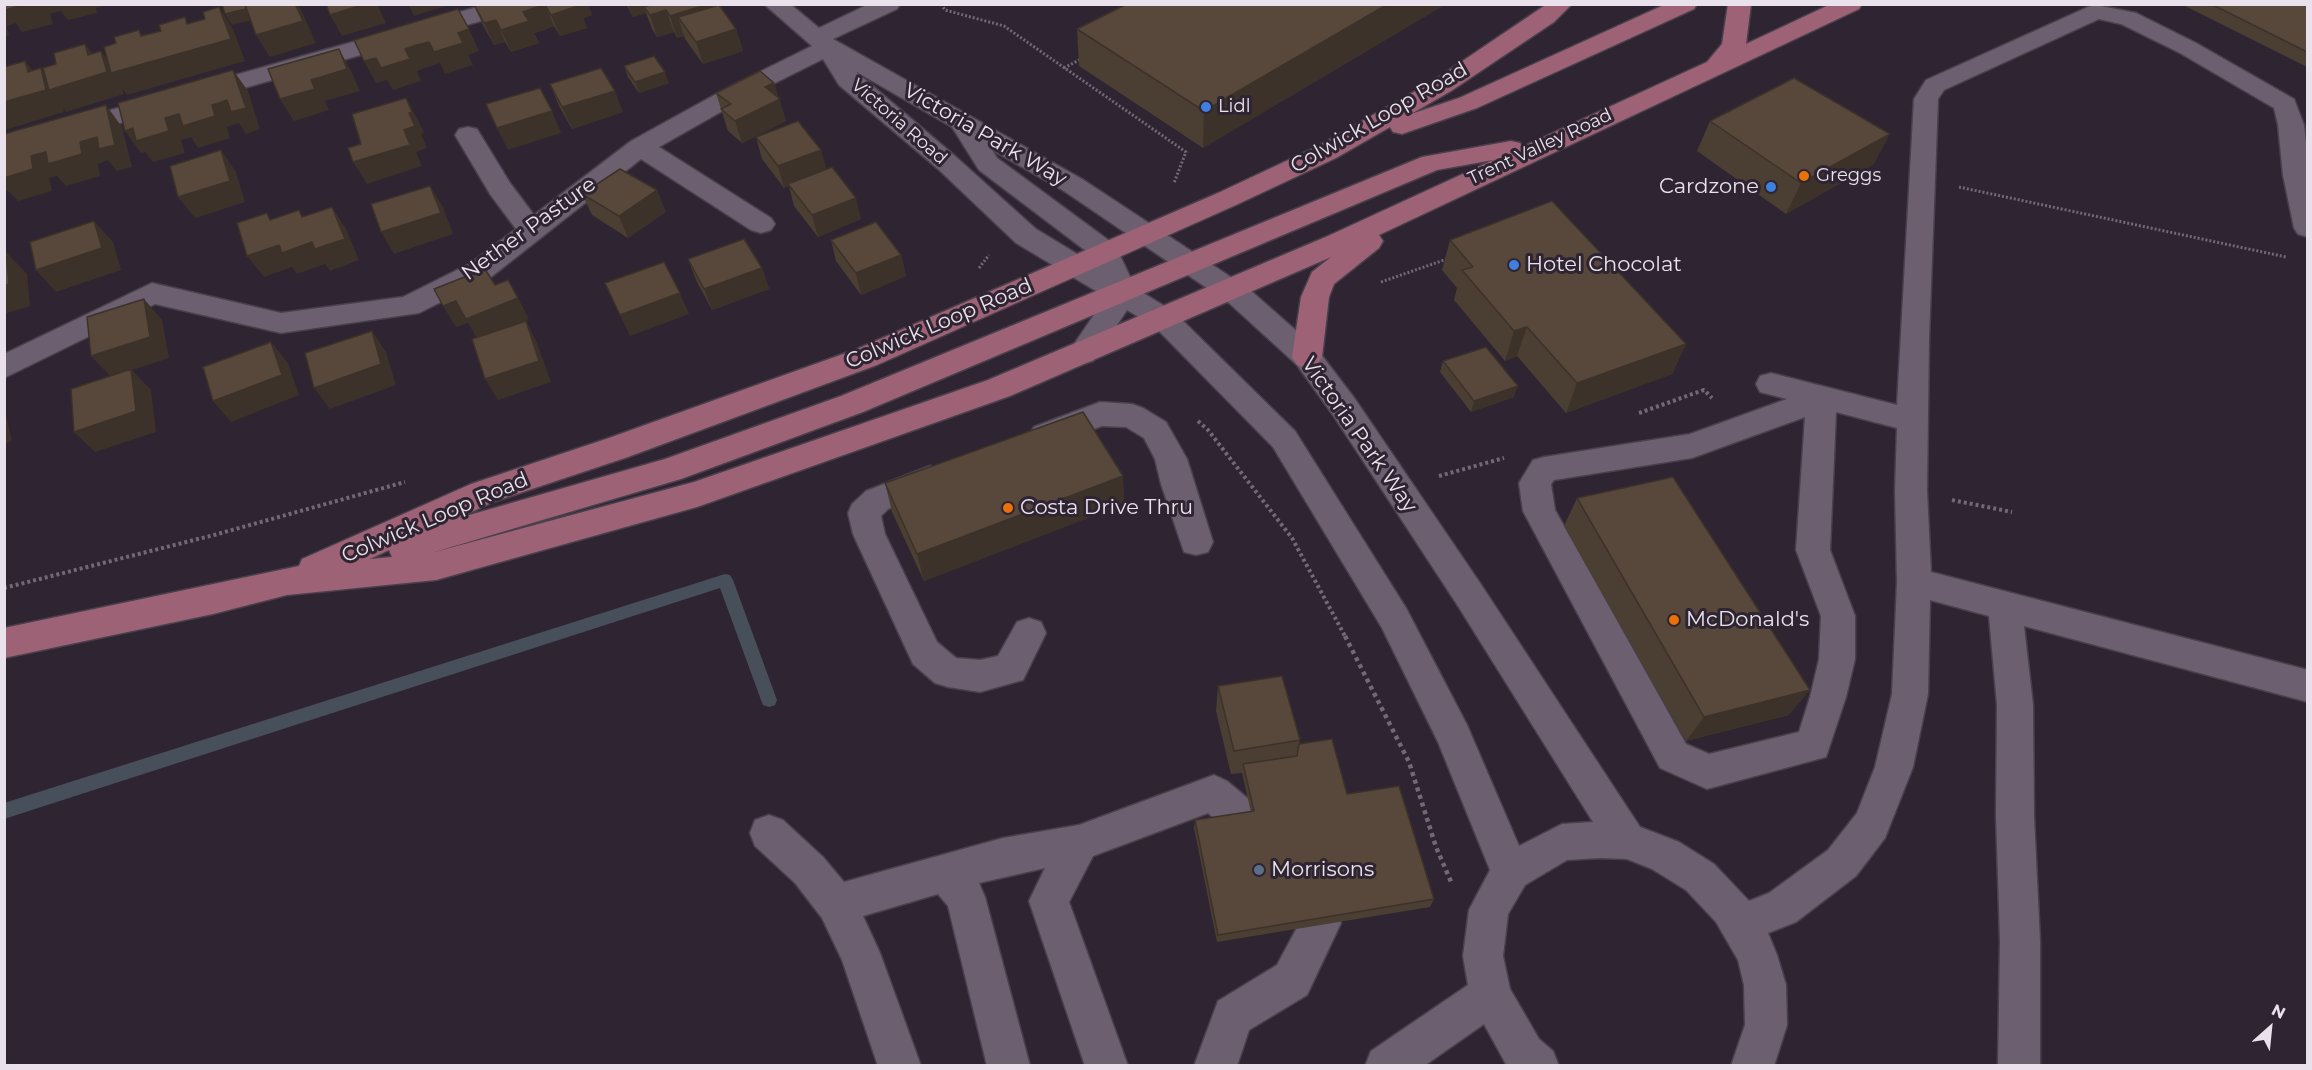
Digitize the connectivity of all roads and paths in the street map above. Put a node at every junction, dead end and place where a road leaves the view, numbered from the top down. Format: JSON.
{"nodes":[{"id":1,"x":515,"y":4,"type":"edge"},
{"id":2,"x":775,"y":4,"type":"edge"},
{"id":3,"x":889,"y":4,"type":"edge"},
{"id":4,"x":941,"y":4,"type":"edge"},
{"id":5,"x":1561,"y":4,"type":"edge"},
{"id":6,"x":1686,"y":4,"type":"edge"},
{"id":7,"x":1740,"y":4,"type":"edge"},
{"id":8,"x":1851,"y":4,"type":"edge"},
{"id":9,"x":823,"y":42,"type":"junction"},
{"id":10,"x":1083,"y":58,"type":"dead end"},
{"id":11,"x":1717,"y":65,"type":"junction"},
{"id":12,"x":1064,"y":68,"type":"junction"},
{"id":13,"x":959,"y":119,"type":"junction"},
{"id":14,"x":468,"y":135,"type":"dead end"},
{"id":15,"x":1553,"y":141,"type":"junction"},
{"id":16,"x":640,"y":147,"type":"junction"},
{"id":17,"x":4,"y":148,"type":"edge"},
{"id":18,"x":1327,"y":152,"type":"junction"},
{"id":19,"x":1922,"y":180,"type":"junction"},
{"id":20,"x":1173,"y":187,"type":"dead end"},
{"id":21,"x":1411,"y":208,"type":"junction"},
{"id":22,"x":761,"y":224,"type":"dead end"},
{"id":23,"x":2307,"y":228,"type":"edge"},
{"id":24,"x":532,"y":232,"type":"junction"},
{"id":25,"x":1145,"y":233,"type":"junction"},
{"id":26,"x":1105,"y":252,"type":"junction"},
{"id":27,"x":1455,"y":256,"type":"edge"},
{"id":28,"x":2296,"y":259,"type":"dead end"},
{"id":29,"x":1189,"y":263,"type":"junction"},
{"id":30,"x":1076,"y":265,"type":"junction"},
{"id":31,"x":1371,"y":281,"type":"dead end"},
{"id":32,"x":1229,"y":290,"type":"junction"},
{"id":33,"x":1123,"y":293,"type":"junction"},
{"id":34,"x":1164,"y":319,"type":"junction"},
{"id":35,"x":1083,"y":353,"type":"junction"},
{"id":36,"x":1307,"y":357,"type":"junction"},
{"id":37,"x":4,"y":367,"type":"edge"},
{"id":38,"x":1771,"y":384,"type":"dead end"},
{"id":39,"x":1821,"y":399,"type":"junction"},
{"id":40,"x":1190,"y":414,"type":"dead end"},
{"id":41,"x":1912,"y":420,"type":"junction"},
{"id":42,"x":1022,"y":444,"type":"edge"},
{"id":43,"x":955,"y":470,"type":"edge"},
{"id":44,"x":1196,"y":542,"type":"dead end"},
{"id":45,"x":287,"y":581,"type":"junction"},
{"id":46,"x":1914,"y":582,"type":"junction"},
{"id":47,"x":2005,"y":607,"type":"junction"},
{"id":48,"x":1029,"y":633,"type":"dead end"},
{"id":49,"x":4,"y":643,"type":"edge"},
{"id":50,"x":2307,"y":686,"type":"edge"},
{"id":51,"x":1244,"y":820,"type":"edge"},
{"id":52,"x":769,"y":832,"type":"dead end"},
{"id":53,"x":1627,"y":841,"type":"junction"},
{"id":54,"x":1079,"y":843,"type":"junction"},
{"id":55,"x":1511,"y":872,"type":"junction"},
{"id":56,"x":945,"y":873,"type":"junction"},
{"id":57,"x":1455,"y":891,"type":"dead end"},
{"id":58,"x":836,"y":904,"type":"junction"},
{"id":59,"x":1321,"y":923,"type":"edge"},
{"id":60,"x":1741,"y":924,"type":"junction"},
{"id":61,"x":1490,"y":995,"type":"junction"},
{"id":62,"x":900,"y":1065,"type":"edge"},
{"id":63,"x":1009,"y":1065,"type":"edge"},
{"id":64,"x":1107,"y":1065,"type":"edge"},
{"id":65,"x":1215,"y":1065,"type":"edge"},
{"id":66,"x":1386,"y":1065,"type":"edge"},
{"id":67,"x":1538,"y":1065,"type":"edge"},
{"id":68,"x":1754,"y":1065,"type":"edge"},
{"id":69,"x":2019,"y":1065,"type":"edge"}],
"edges":[{"from":1,"to":17,"type":"street"},
{"from":2,"to":9,"type":"street","name":"Victoria Road"},
{"from":3,"to":9,"type":"street","name":"Nether Pasture"},
{"from":4,"to":12,"type":"path"},
{"from":5,"to":18,"type":"main road","name":"Colwick Loop Road"},
{"from":6,"to":18,"type":"main road"},
{"from":7,"to":11,"type":"main road"},
{"from":8,"to":11,"type":"main road","name":"Trent Valley Road"},
{"from":9,"to":13,"type":"street","name":"Victoria Park Way"},
{"from":9,"to":16,"type":"street","name":"Nether Pasture"},
{"from":9,"to":30,"type":"street","name":"Victoria Road"},
{"from":10,"to":12,"type":"path"},
{"from":11,"to":15,"type":"main road","name":"Trent Valley Road"},
{"from":12,"to":20,"type":"path"},
{"from":13,"to":25,"type":"street","name":"Victoria Park Way"},
{"from":13,"to":26,"type":"street"},
{"from":14,"to":24,"type":"street"},
{"from":15,"to":21,"type":"main road","name":"Trent Valley Road"},
{"from":15,"to":29,"type":"main road"},
{"from":16,"to":22,"type":"street"},
{"from":16,"to":24,"type":"street","name":"Nether Pasture"},
{"from":18,"to":25,"type":"main road","name":"Colwick Loop Road"},
{"from":19,"to":23,"type":"street"},
{"from":19,"to":28,"type":"path"},
{"from":19,"to":41,"type":"street"},
{"from":21,"to":32,"type":"main road","name":"Trent Valley Road"},
{"from":21,"to":36,"type":"main road"},
{"from":24,"to":37,"type":"street","name":"Nether Pasture"},
{"from":25,"to":26,"type":"main road","name":"Colwick Loop Road"},
{"from":25,"to":29,"type":"street","name":"Victoria Park Way"},
{"from":26,"to":30,"type":"main road","name":"Colwick Loop Road"},
{"from":26,"to":33,"type":"street"},
{"from":27,"to":31,"type":"path"},
{"from":29,"to":32,"type":"street","name":"Victoria Park Way"},
{"from":29,"to":33,"type":"main road"},
{"from":30,"to":33,"type":"street"},
{"from":30,"to":45,"type":"main road","name":"Colwick Loop Road"},
{"from":32,"to":34,"type":"main road","name":"Colwick Loop Road"},
{"from":32,"to":36,"type":"street","name":"Victoria Park Way"},
{"from":33,"to":34,"type":"street"},
{"from":33,"to":35,"type":"street"},
{"from":33,"to":45,"type":"main road"},
{"from":34,"to":35,"type":"main road","name":"Colwick Loop Road"},
{"from":34,"to":55,"type":"street"},
{"from":35,"to":45,"type":"main road","name":"Colwick Loop Road"},
{"from":36,"to":53,"type":"street","name":"Victoria Park Way"},
{"from":38,"to":39,"type":"street"},
{"from":39,"to":39,"type":"street"},
{"from":39,"to":41,"type":"street"},
{"from":40,"to":57,"type":"path"},
{"from":41,"to":46,"type":"street"},
{"from":42,"to":44,"type":"street"},
{"from":43,"to":48,"type":"street"},
{"from":45,"to":49,"type":"main road","name":"Colwick Loop Road"},
{"from":46,"to":47,"type":"street"},
{"from":46,"to":60,"type":"street"},
{"from":47,"to":50,"type":"street"},
{"from":47,"to":69,"type":"street"},
{"from":51,"to":54,"type":"street"},
{"from":52,"to":58,"type":"street"},
{"from":53,"to":55,"type":"street"},
{"from":53,"to":60,"type":"street"},
{"from":54,"to":56,"type":"street"},
{"from":54,"to":64,"type":"street"},
{"from":55,"to":61,"type":"street"},
{"from":56,"to":58,"type":"street"},
{"from":56,"to":63,"type":"street"},
{"from":58,"to":62,"type":"street"},
{"from":59,"to":65,"type":"street"},
{"from":60,"to":68,"type":"street"},
{"from":61,"to":66,"type":"street"},
{"from":61,"to":67,"type":"street"}]}
